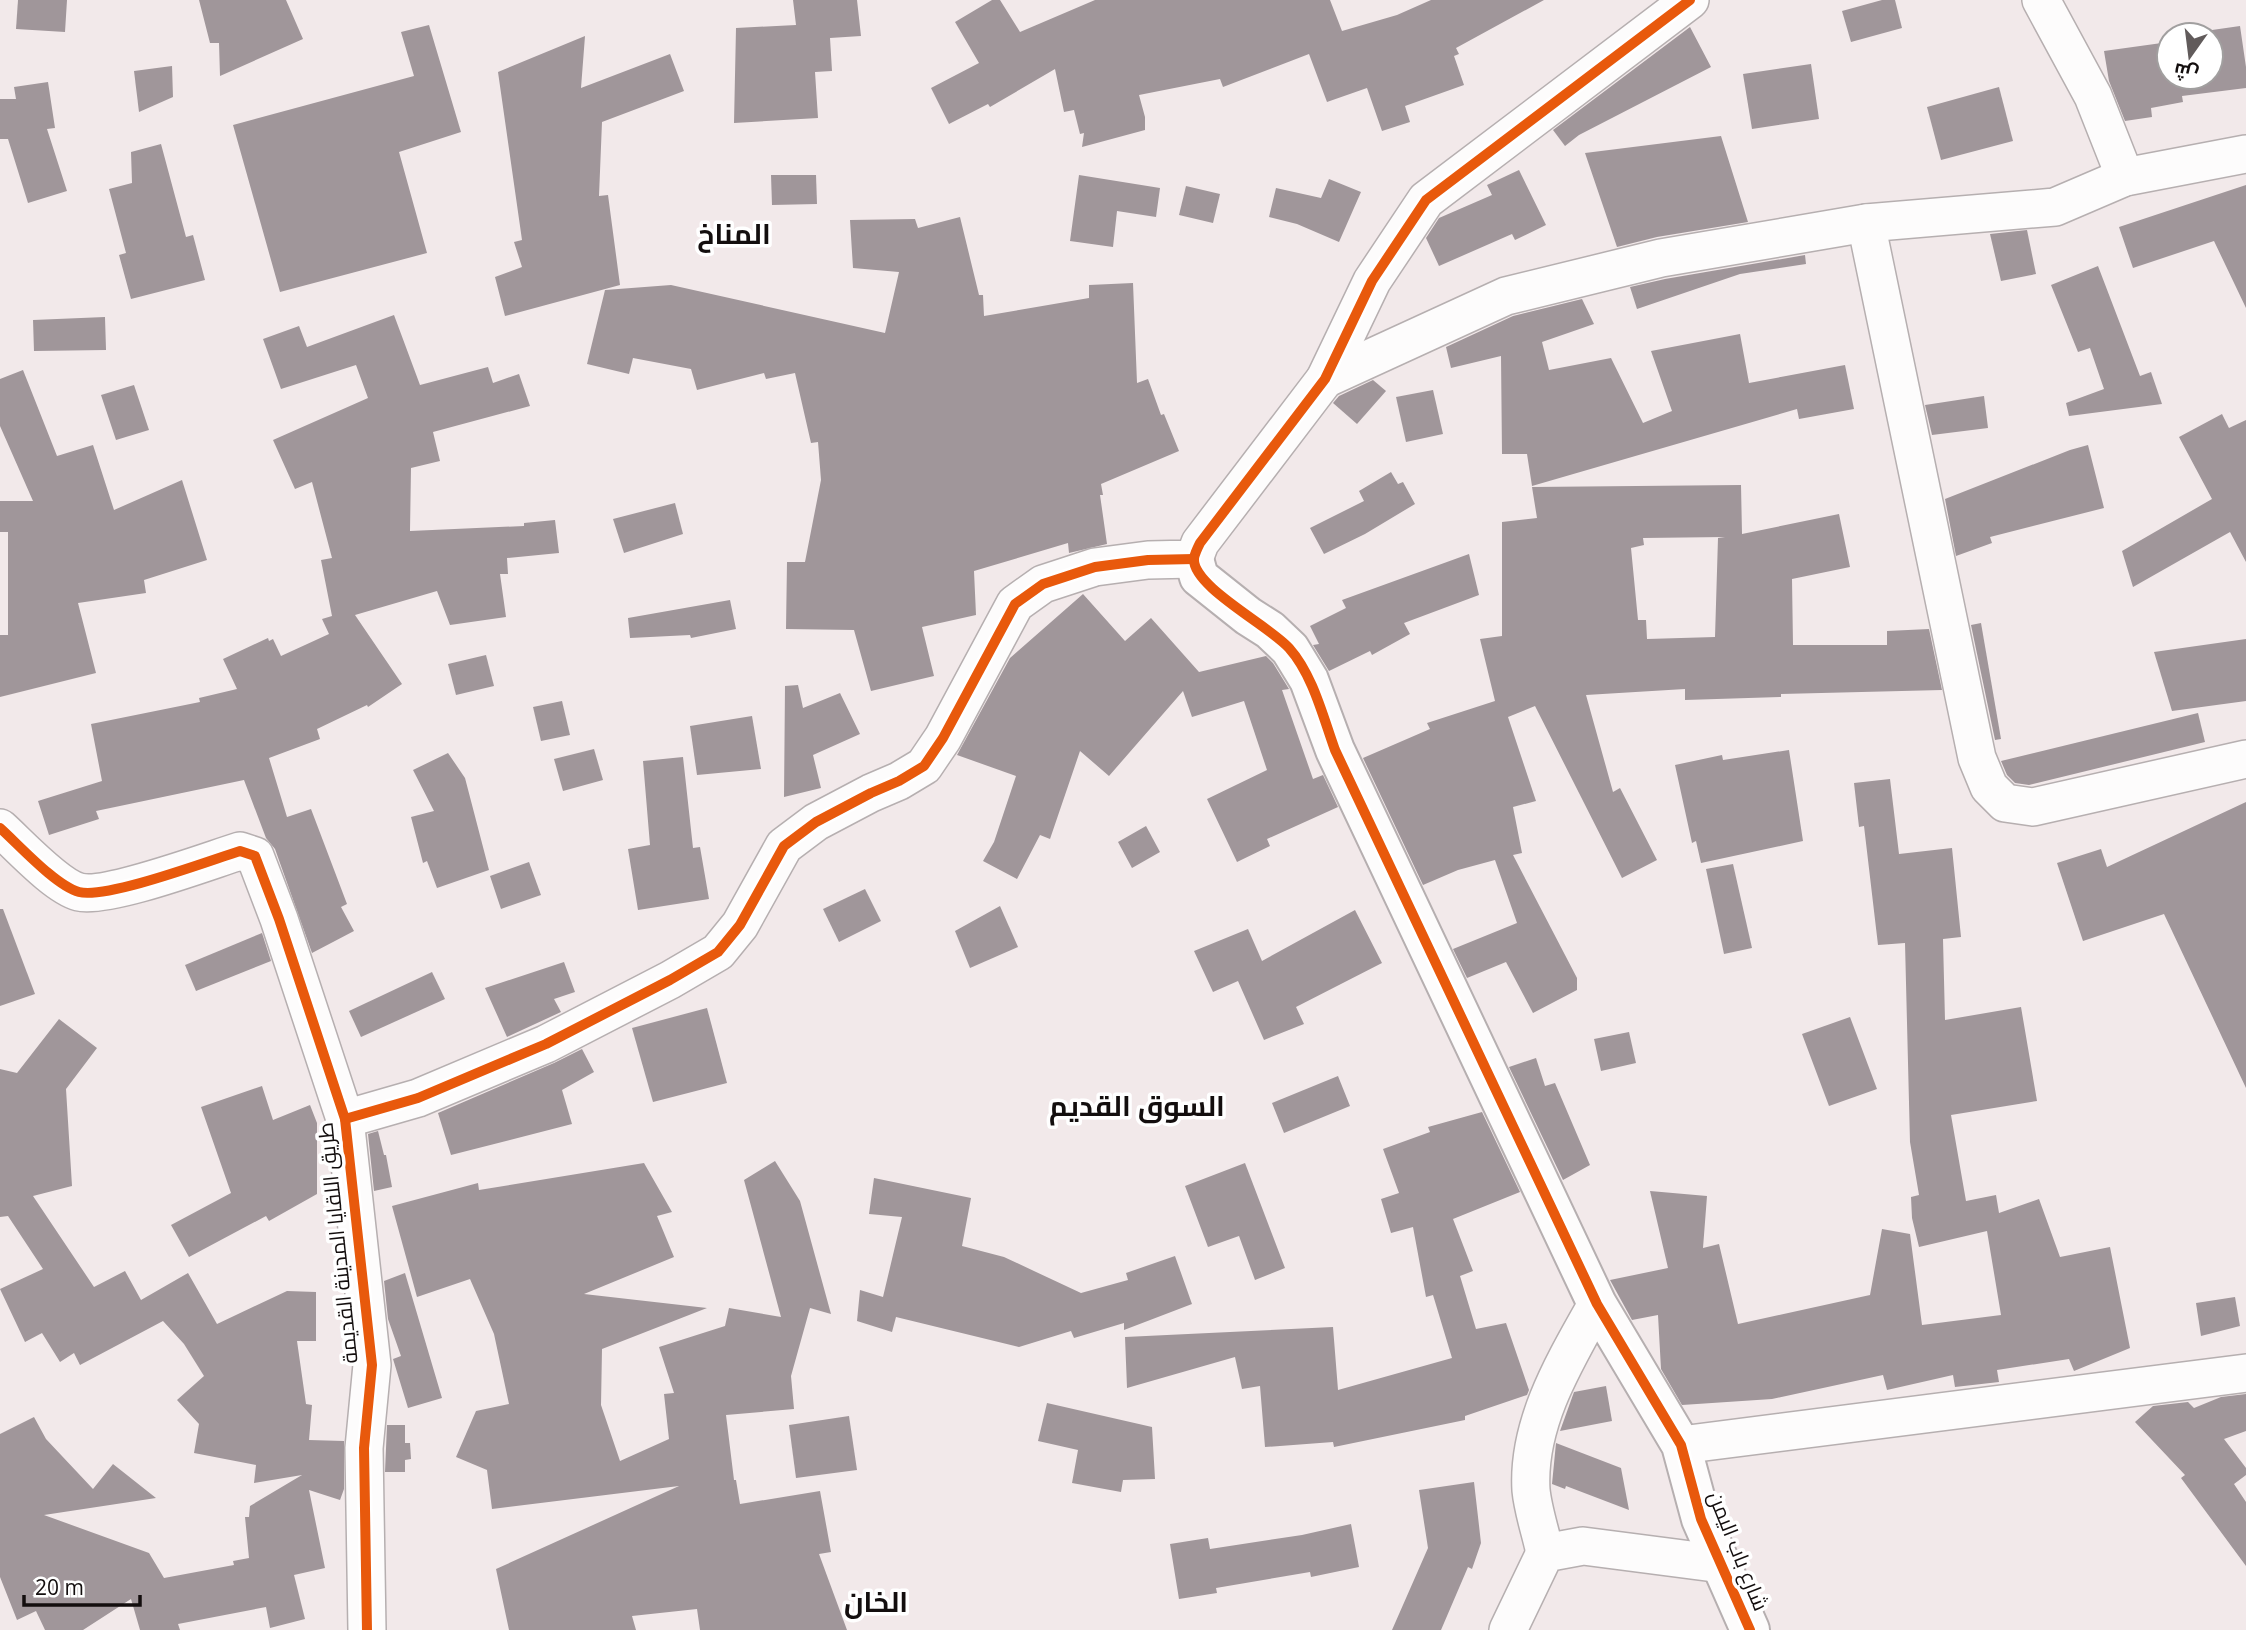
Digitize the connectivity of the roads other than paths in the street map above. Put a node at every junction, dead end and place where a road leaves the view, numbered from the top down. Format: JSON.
{"nodes":[{"id":1,"x":1690,"y":0,"type":"edge"},
{"id":2,"x":2041,"y":0,"type":"edge"},
{"id":3,"x":2246,"y":155,"type":"edge"},
{"id":4,"x":2125,"y":177,"type":"junction"},
{"id":5,"x":1866,"y":223,"type":"junction"},
{"id":6,"x":1325,"y":379,"type":"junction"},
{"id":7,"x":1194,"y":559,"type":"junction"},
{"id":8,"x":2246,"y":758,"type":"edge"},
{"id":9,"x":0,"y":828,"type":"edge"},
{"id":10,"x":345,"y":1119,"type":"junction"},
{"id":11,"x":1597,"y":1304,"type":"junction"},
{"id":12,"x":2246,"y":1373,"type":"edge"},
{"id":13,"x":1681,"y":1445,"type":"junction"},
{"id":14,"x":1545,"y":1553,"type":"junction"},
{"id":15,"x":1722,"y":1564,"type":"junction"},
{"id":16,"x":368,"y":1630,"type":"edge"},
{"id":17,"x":1508,"y":1630,"type":"edge"},
{"id":18,"x":1749,"y":1630,"type":"edge"}],
"edges":[{"from":1,"to":6,"type":"street"},
{"from":2,"to":4,"type":"street"},
{"from":3,"to":4,"type":"street"},
{"from":4,"to":5,"type":"street"},
{"from":5,"to":6,"type":"street"},
{"from":5,"to":8,"type":"street"},
{"from":6,"to":7,"type":"street"},
{"from":7,"to":10,"type":"street"},
{"from":7,"to":11,"type":"street","name":"شارع باب اليمن"},
{"from":9,"to":10,"type":"street","name":"طريق اللقايا المدينة القديمة"},
{"from":10,"to":16,"type":"street","name":"طريق اللقايا المدينة القديمة"},
{"from":11,"to":13,"type":"street","name":"شارع باب اليمن"},
{"from":11,"to":14,"type":"street"},
{"from":12,"to":13,"type":"street"},
{"from":13,"to":15,"type":"street","name":"شارع باب اليمن"},
{"from":14,"to":15,"type":"street"},
{"from":14,"to":17,"type":"street"},
{"from":15,"to":18,"type":"street","name":"شارع باب اليمن"}]}
